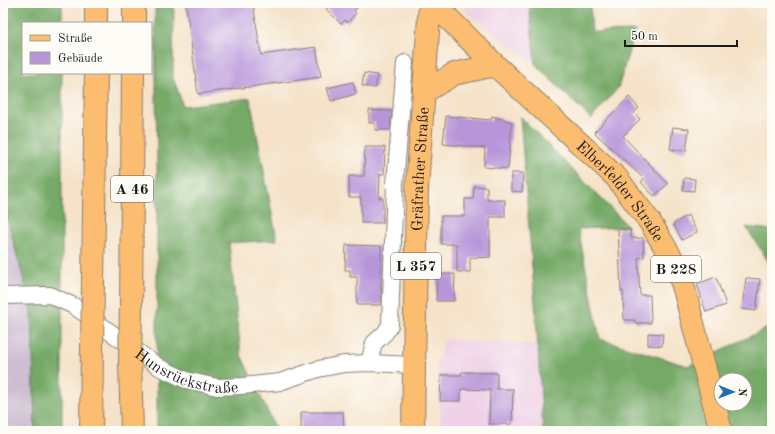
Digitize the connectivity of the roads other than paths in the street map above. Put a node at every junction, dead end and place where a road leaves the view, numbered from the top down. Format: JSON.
{"nodes":[{"id":1,"x":96,"y":3,"type":"edge"},
{"id":2,"x":134,"y":3,"type":"edge"},
{"id":3,"x":431,"y":3,"type":"edge"},
{"id":4,"x":96,"y":22,"type":"edge"},
{"id":5,"x":134,"y":22,"type":"edge"},
{"id":6,"x":405,"y":63,"type":"dead end"},
{"id":7,"x":495,"y":64,"type":"junction"},
{"id":8,"x":96,"y":74,"type":"edge"},
{"id":9,"x":133,"y":74,"type":"edge"},
{"id":10,"x":424,"y":92,"type":"junction"},
{"id":11,"x":3,"y":296,"type":"edge"},
{"id":12,"x":369,"y":363,"type":"junction"},
{"id":13,"x":413,"y":364,"type":"junction"},
{"id":14,"x":91,"y":431,"type":"edge"},
{"id":15,"x":132,"y":431,"type":"edge"},
{"id":16,"x":413,"y":431,"type":"edge"},
{"id":17,"x":721,"y":431,"type":"edge"}],
"edges":[{"from":1,"to":4,"type":"main road"},
{"from":2,"to":5,"type":"main road"},
{"from":3,"to":7,"type":"main road","name":"Elberfelder Straße","number":"B 228"},
{"from":3,"to":10,"type":"main road","name":"Gräfrather Straße","number":"L 357"},
{"from":6,"to":12,"type":"street","name":"Gräfrather Straße"},
{"from":7,"to":10,"type":"main road"},
{"from":7,"to":17,"type":"main road","name":"Elberfelder Straße","number":"B 228"},
{"from":8,"to":14,"type":"main road","number":"A 46","bridge":true},
{"from":9,"to":15,"type":"main road","number":"A 46","bridge":true},
{"from":10,"to":13,"type":"main road","name":"Gräfrather Straße","number":"L 357"},
{"from":11,"to":12,"type":"street","name":"Hunsrückstraße"},
{"from":12,"to":13,"type":"street","name":"Hunsrückstraße"},
{"from":13,"to":16,"type":"main road","name":"Gräfrather Straße","number":"L 357"}]}
